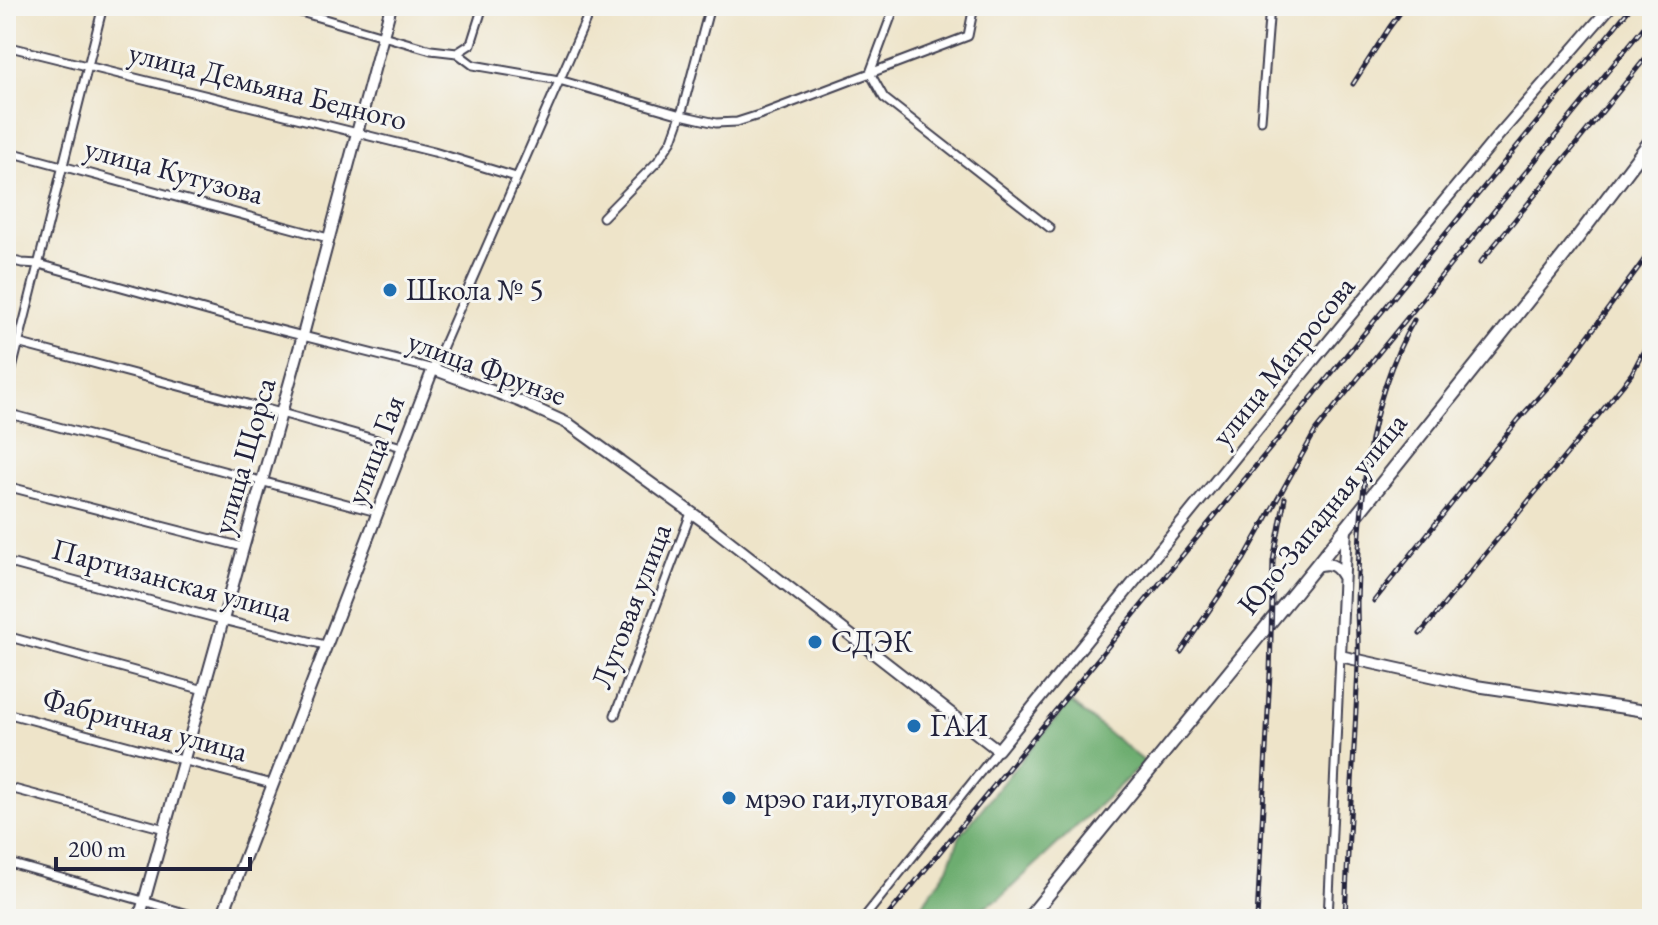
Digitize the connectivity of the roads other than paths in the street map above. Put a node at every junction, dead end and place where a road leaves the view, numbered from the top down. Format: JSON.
{"nodes":[{"id":1,"x":103,"y":6,"type":"edge"},
{"id":2,"x":280,"y":6,"type":"edge"},
{"id":3,"x":391,"y":6,"type":"edge"},
{"id":4,"x":483,"y":6,"type":"edge"},
{"id":5,"x":592,"y":6,"type":"edge"},
{"id":6,"x":710,"y":6,"type":"edge"},
{"id":7,"x":974,"y":6,"type":"edge"},
{"id":8,"x":1270,"y":6,"type":"edge"},
{"id":9,"x":1611,"y":6,"type":"edge"},
{"id":10,"x":893,"y":7,"type":"edge"},
{"id":11,"x":383,"y":35,"type":"junction"},
{"id":12,"x":6,"y":46,"type":"edge"},
{"id":13,"x":457,"y":53,"type":"junction"},
{"id":14,"x":88,"y":66,"type":"junction"},
{"id":15,"x":870,"y":73,"type":"junction"},
{"id":16,"x":559,"y":80,"type":"junction"},
{"id":17,"x":681,"y":115,"type":"junction"},
{"id":18,"x":1261,"y":120,"type":"dead end"},
{"id":19,"x":356,"y":134,"type":"junction"},
{"id":20,"x":1652,"y":139,"type":"edge"},
{"id":21,"x":6,"y":151,"type":"edge"},
{"id":22,"x":64,"y":165,"type":"junction"},
{"id":23,"x":516,"y":177,"type":"junction"},
{"id":24,"x":603,"y":217,"type":"dead end"},
{"id":25,"x":1050,"y":228,"type":"dead end"},
{"id":26,"x":328,"y":238,"type":"junction"},
{"id":27,"x":6,"y":259,"type":"edge"},
{"id":28,"x":39,"y":264,"type":"junction"},
{"id":29,"x":303,"y":335,"type":"junction"},
{"id":30,"x":6,"y":340,"type":"edge"},
{"id":31,"x":19,"y":343,"type":"junction"},
{"id":32,"x":433,"y":369,"type":"junction"},
{"id":33,"x":6,"y":393,"type":"edge"},
{"id":34,"x":6,"y":413,"type":"edge"},
{"id":35,"x":281,"y":413,"type":"junction"},
{"id":36,"x":402,"y":447,"type":"junction"},
{"id":37,"x":262,"y":480,"type":"junction"},
{"id":38,"x":6,"y":486,"type":"edge"},
{"id":39,"x":377,"y":512,"type":"junction"},
{"id":40,"x":691,"y":513,"type":"junction"},
{"id":41,"x":1346,"y":526,"type":"junction"},
{"id":42,"x":243,"y":547,"type":"junction"},
{"id":43,"x":6,"y":562,"type":"edge"},
{"id":44,"x":1316,"y":566,"type":"junction"},
{"id":45,"x":1343,"y":577,"type":"junction"},
{"id":46,"x":223,"y":620,"type":"junction"},
{"id":47,"x":6,"y":636,"type":"edge"},
{"id":48,"x":325,"y":645,"type":"junction"},
{"id":49,"x":1340,"y":656,"type":"junction"},
{"id":50,"x":204,"y":690,"type":"junction"},
{"id":51,"x":1652,"y":712,"type":"edge"},
{"id":52,"x":6,"y":713,"type":"edge"},
{"id":53,"x":615,"y":715,"type":"dead end"},
{"id":54,"x":998,"y":750,"type":"junction"},
{"id":55,"x":185,"y":759,"type":"junction"},
{"id":56,"x":272,"y":784,"type":"junction"},
{"id":57,"x":6,"y":787,"type":"edge"},
{"id":58,"x":165,"y":829,"type":"junction"},
{"id":59,"x":6,"y":862,"type":"edge"},
{"id":60,"x":145,"y":901,"type":"junction"},
{"id":61,"x":139,"y":919,"type":"edge"},
{"id":62,"x":206,"y":919,"type":"edge"},
{"id":63,"x":221,"y":919,"type":"edge"},
{"id":64,"x":863,"y":919,"type":"edge"},
{"id":65,"x":1028,"y":919,"type":"edge"},
{"id":66,"x":1328,"y":919,"type":"edge"}],
"edges":[{"from":1,"to":14,"type":"street"},
{"from":2,"to":11,"type":"street"},
{"from":3,"to":11,"type":"street","name":"улица Щорса"},
{"from":4,"to":13,"type":"street"},
{"from":5,"to":16,"type":"street","name":"улица Гая"},
{"from":6,"to":17,"type":"street"},
{"from":7,"to":15,"type":"street"},
{"from":8,"to":18,"type":"street"},
{"from":9,"to":54,"type":"street","name":"улица Матросова"},
{"from":10,"to":15,"type":"street"},
{"from":11,"to":13,"type":"street"},
{"from":11,"to":19,"type":"street","name":"улица Щорса"},
{"from":12,"to":14,"type":"street","name":"улица Демьяна Бедного"},
{"from":13,"to":16,"type":"street"},
{"from":14,"to":19,"type":"street","name":"улица Демьяна Бедного"},
{"from":14,"to":22,"type":"street"},
{"from":15,"to":17,"type":"street"},
{"from":15,"to":25,"type":"street"},
{"from":16,"to":17,"type":"street"},
{"from":16,"to":23,"type":"street","name":"улица Гая"},
{"from":17,"to":24,"type":"street"},
{"from":19,"to":23,"type":"street","name":"улица Демьяна Бедного"},
{"from":19,"to":26,"type":"street","name":"улица Щорса"},
{"from":20,"to":41,"type":"main road","name":"Юго-Западная улица"},
{"from":21,"to":22,"type":"street","name":"улица Кутузова"},
{"from":22,"to":26,"type":"street","name":"улица Кутузова"},
{"from":22,"to":28,"type":"street"},
{"from":23,"to":32,"type":"street","name":"улица Гая"},
{"from":26,"to":29,"type":"street","name":"улица Щорса"},
{"from":27,"to":28,"type":"street","name":"улица Фрунзе"},
{"from":28,"to":29,"type":"street","name":"улица Фрунзе"},
{"from":28,"to":31,"type":"street"},
{"from":29,"to":32,"type":"street","name":"улица Фрунзе"},
{"from":29,"to":35,"type":"street","name":"улица Щорса"},
{"from":30,"to":31,"type":"street"},
{"from":31,"to":33,"type":"street"},
{"from":31,"to":35,"type":"street"},
{"from":32,"to":36,"type":"street","name":"улица Гая"},
{"from":32,"to":40,"type":"street","name":"улица Фрунзе"},
{"from":34,"to":37,"type":"street"},
{"from":35,"to":36,"type":"street"},
{"from":35,"to":37,"type":"street","name":"улица Щорса"},
{"from":36,"to":39,"type":"street","name":"улица Гая"},
{"from":37,"to":39,"type":"street"},
{"from":37,"to":42,"type":"street","name":"улица Щорса"},
{"from":38,"to":42,"type":"street"},
{"from":39,"to":48,"type":"street","name":"улица Гая"},
{"from":40,"to":53,"type":"street","name":"Луговая улица"},
{"from":40,"to":54,"type":"street","name":"улица Фрунзе"},
{"from":41,"to":44,"type":"main road","name":"Юго-Западная улица"},
{"from":41,"to":45,"type":"street"},
{"from":42,"to":46,"type":"street","name":"улица Щорса"},
{"from":43,"to":46,"type":"street","name":"Партизанская улица"},
{"from":44,"to":45,"type":"street"},
{"from":44,"to":65,"type":"main road","name":"Юго-Западная улица"},
{"from":45,"to":49,"type":"street"},
{"from":46,"to":48,"type":"street","name":"Партизанская улица"},
{"from":46,"to":50,"type":"street","name":"улица Щорса"},
{"from":47,"to":50,"type":"street"},
{"from":48,"to":56,"type":"street","name":"улица Гая"},
{"from":49,"to":51,"type":"street"},
{"from":49,"to":66,"type":"street"},
{"from":50,"to":55,"type":"street","name":"улица Щорса"},
{"from":52,"to":55,"type":"street","name":"Фабричная улица"},
{"from":54,"to":64,"type":"street"},
{"from":55,"to":56,"type":"street","name":"Фабричная улица"},
{"from":55,"to":58,"type":"street","name":"улица Щорса"},
{"from":56,"to":63,"type":"street","name":"улица Гая"},
{"from":57,"to":58,"type":"street"},
{"from":58,"to":60,"type":"street","name":"улица Щорса"},
{"from":59,"to":60,"type":"street"},
{"from":60,"to":61,"type":"street","name":"улица Щорса"},
{"from":60,"to":62,"type":"street"}]}
